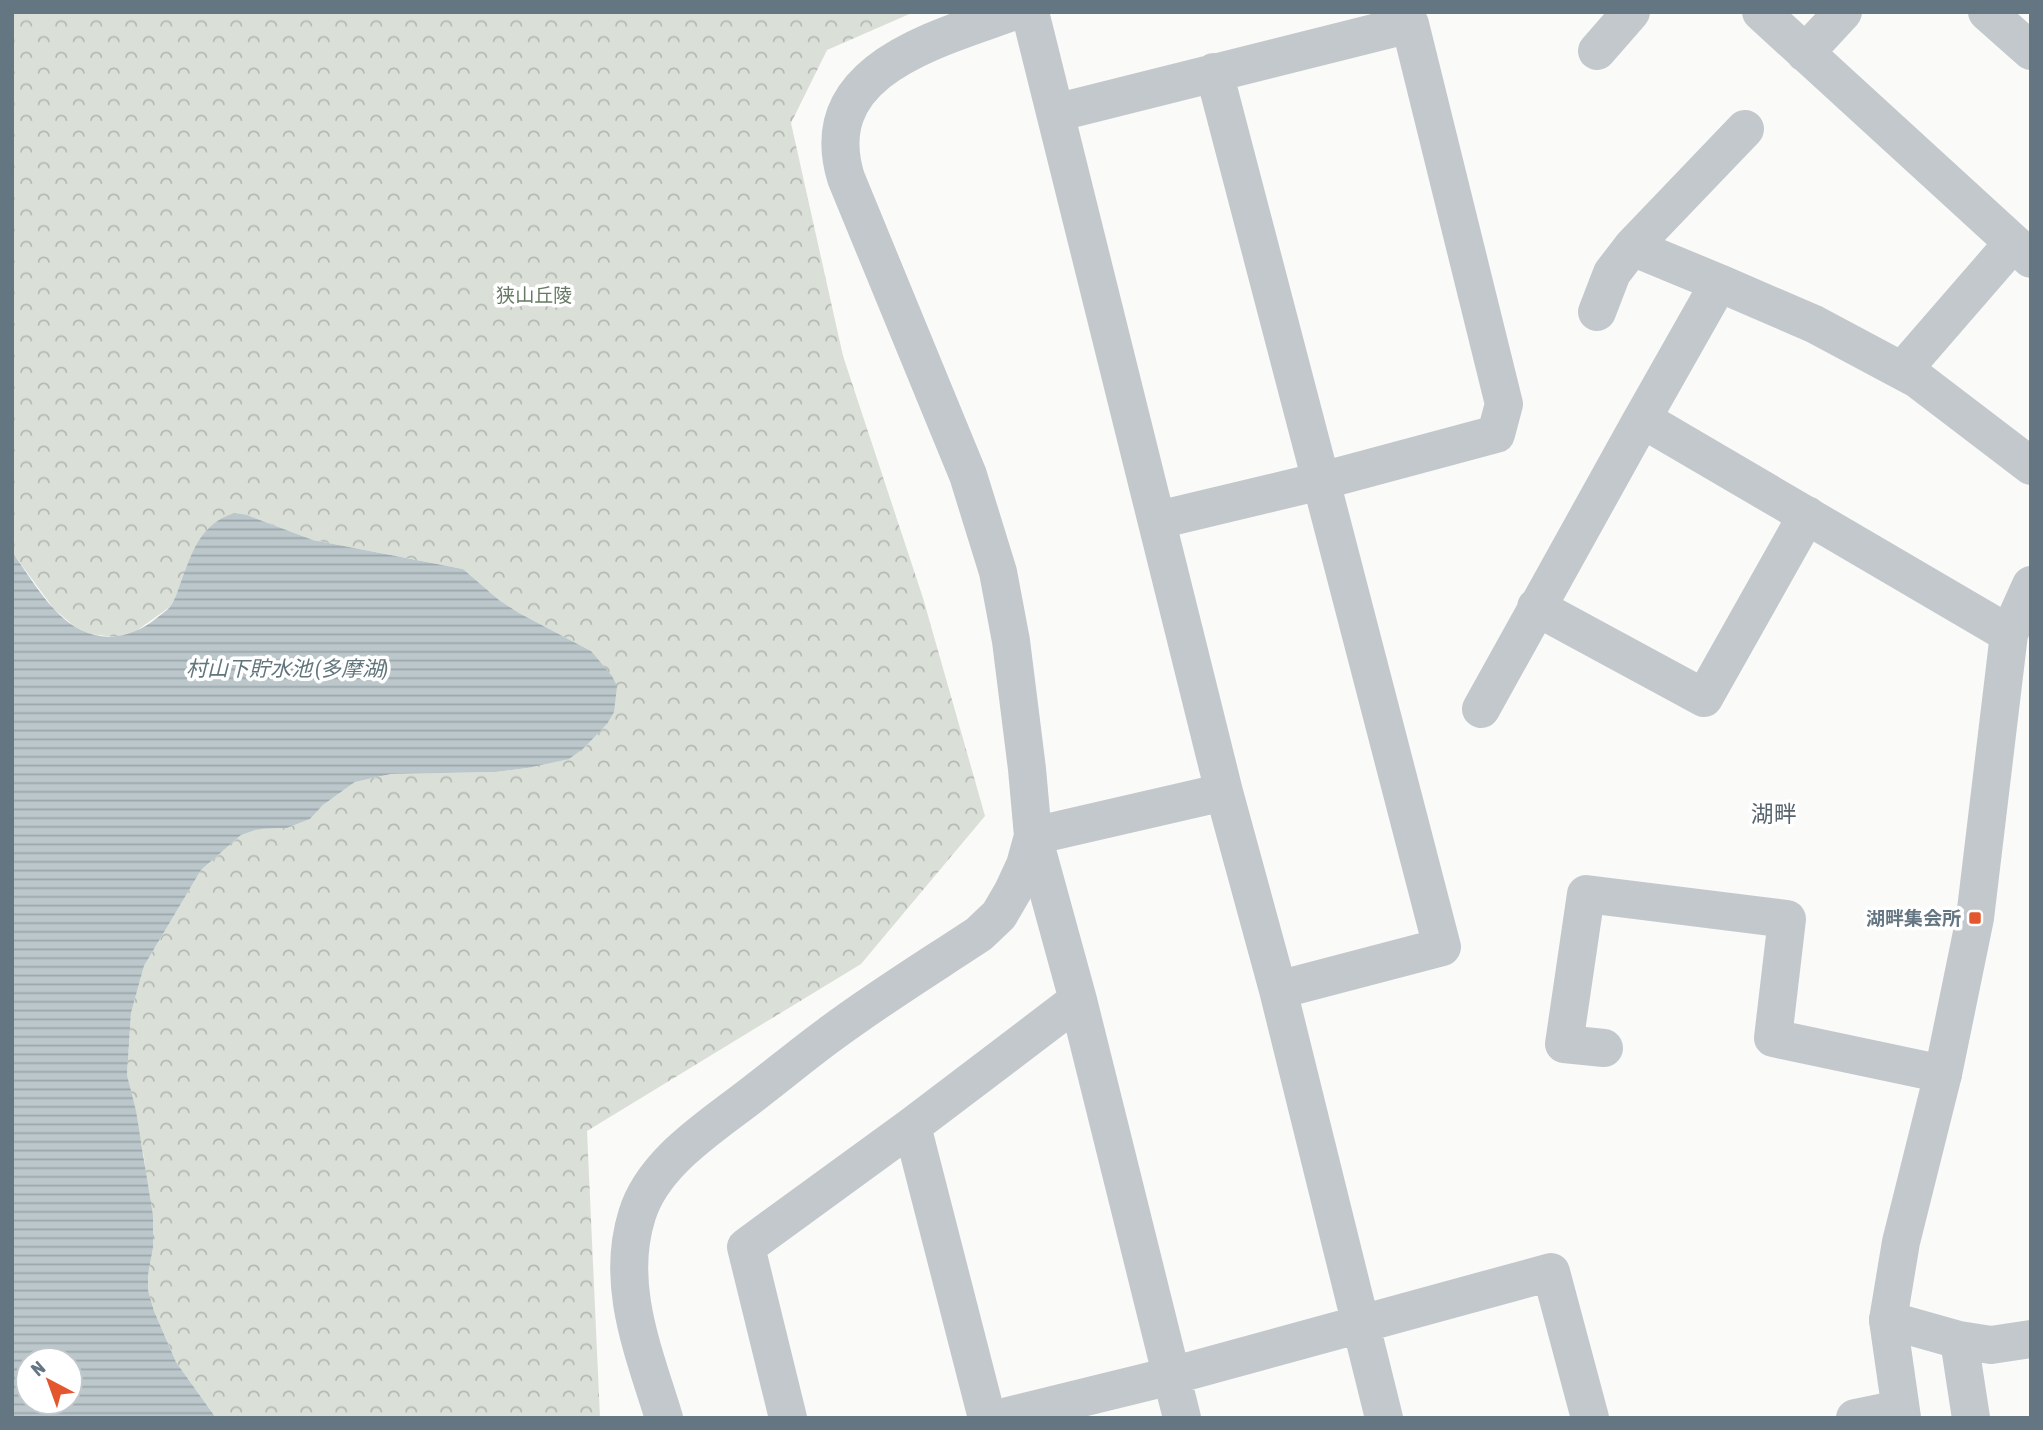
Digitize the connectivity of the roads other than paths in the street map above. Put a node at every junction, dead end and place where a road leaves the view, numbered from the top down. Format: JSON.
{"nodes":[{"id":1,"x":1012,"y":12,"type":"edge"},
{"id":2,"x":1030,"y":12,"type":"edge"},
{"id":3,"x":1631,"y":12,"type":"edge"},
{"id":4,"x":1761,"y":12,"type":"edge"},
{"id":5,"x":1843,"y":12,"type":"edge"},
{"id":6,"x":1987,"y":12,"type":"edge"},
{"id":7,"x":1597,"y":51,"type":"dead end"},
{"id":8,"x":2031,"y":51,"type":"edge"},
{"id":9,"x":1805,"y":53,"type":"junction"},
{"id":10,"x":1214,"y":72,"type":"junction"},
{"id":11,"x":1055,"y":113,"type":"junction"},
{"id":12,"x":1745,"y":129,"type":"dead end"},
{"id":13,"x":1632,"y":247,"type":"junction"},
{"id":14,"x":2022,"y":251,"type":"edge"},
{"id":15,"x":1719,"y":283,"type":"junction"},
{"id":16,"x":1597,"y":312,"type":"dead end"},
{"id":17,"x":1902,"y":371,"type":"junction"},
{"id":18,"x":1642,"y":419,"type":"junction"},
{"id":19,"x":2031,"y":466,"type":"edge"},
{"id":20,"x":1321,"y":481,"type":"junction"},
{"id":21,"x":1807,"y":515,"type":"junction"},
{"id":22,"x":1158,"y":520,"type":"junction"},
{"id":23,"x":2031,"y":585,"type":"edge"},
{"id":24,"x":1536,"y":607,"type":"junction"},
{"id":25,"x":2008,"y":634,"type":"junction"},
{"id":26,"x":1481,"y":709,"type":"dead end"},
{"id":27,"x":1224,"y":792,"type":"junction"},
{"id":28,"x":1033,"y":836,"type":"junction"},
{"id":29,"x":1279,"y":990,"type":"junction"},
{"id":30,"x":1078,"y":1000,"type":"junction"},
{"id":31,"x":1604,"y":1048,"type":"dead end"},
{"id":32,"x":1943,"y":1073,"type":"junction"},
{"id":33,"x":912,"y":1126,"type":"junction"},
{"id":34,"x":1888,"y":1320,"type":"junction"},
{"id":35,"x":1360,"y":1324,"type":"junction"},
{"id":36,"x":2031,"y":1339,"type":"edge"},
{"id":37,"x":1959,"y":1340,"type":"junction"},
{"id":38,"x":1171,"y":1376,"type":"junction"},
{"id":39,"x":1900,"y":1413,"type":"edge"},
{"id":40,"x":664,"y":1418,"type":"edge"},
{"id":41,"x":788,"y":1418,"type":"edge"},
{"id":42,"x":987,"y":1418,"type":"edge"},
{"id":43,"x":1000,"y":1418,"type":"edge"},
{"id":44,"x":1182,"y":1418,"type":"edge"},
{"id":45,"x":1384,"y":1418,"type":"edge"},
{"id":46,"x":1590,"y":1418,"type":"edge"},
{"id":47,"x":1855,"y":1418,"type":"edge"},
{"id":48,"x":1971,"y":1418,"type":"edge"}],
"edges":[{"from":1,"to":28,"type":"street"},
{"from":2,"to":11,"type":"street"},
{"from":3,"to":7,"type":"street"},
{"from":4,"to":9,"type":"street"},
{"from":5,"to":9,"type":"street"},
{"from":6,"to":8,"type":"street"},
{"from":9,"to":14,"type":"street"},
{"from":10,"to":11,"type":"street"},
{"from":10,"to":20,"type":"street"},
{"from":10,"to":20,"type":"street"},
{"from":11,"to":22,"type":"street"},
{"from":12,"to":13,"type":"street"},
{"from":13,"to":15,"type":"street"},
{"from":13,"to":16,"type":"street"},
{"from":14,"to":17,"type":"street"},
{"from":15,"to":17,"type":"street"},
{"from":15,"to":18,"type":"street"},
{"from":17,"to":19,"type":"street"},
{"from":18,"to":21,"type":"street"},
{"from":18,"to":24,"type":"street"},
{"from":20,"to":22,"type":"street"},
{"from":20,"to":29,"type":"street"},
{"from":21,"to":24,"type":"street"},
{"from":21,"to":25,"type":"street"},
{"from":22,"to":27,"type":"street"},
{"from":23,"to":25,"type":"street"},
{"from":24,"to":26,"type":"street"},
{"from":25,"to":32,"type":"street"},
{"from":27,"to":28,"type":"street"},
{"from":27,"to":29,"type":"street"},
{"from":28,"to":30,"type":"street"},
{"from":28,"to":40,"type":"street"},
{"from":29,"to":35,"type":"street"},
{"from":30,"to":33,"type":"street"},
{"from":30,"to":38,"type":"street"},
{"from":31,"to":32,"type":"street"},
{"from":32,"to":34,"type":"street"},
{"from":33,"to":41,"type":"street"},
{"from":33,"to":42,"type":"street"},
{"from":34,"to":37,"type":"street"},
{"from":34,"to":39,"type":"street"},
{"from":35,"to":38,"type":"street"},
{"from":35,"to":45,"type":"street"},
{"from":35,"to":46,"type":"street"},
{"from":36,"to":37,"type":"street"},
{"from":37,"to":48,"type":"street"},
{"from":38,"to":43,"type":"street"},
{"from":38,"to":44,"type":"street"},
{"from":39,"to":47,"type":"street"}]}
